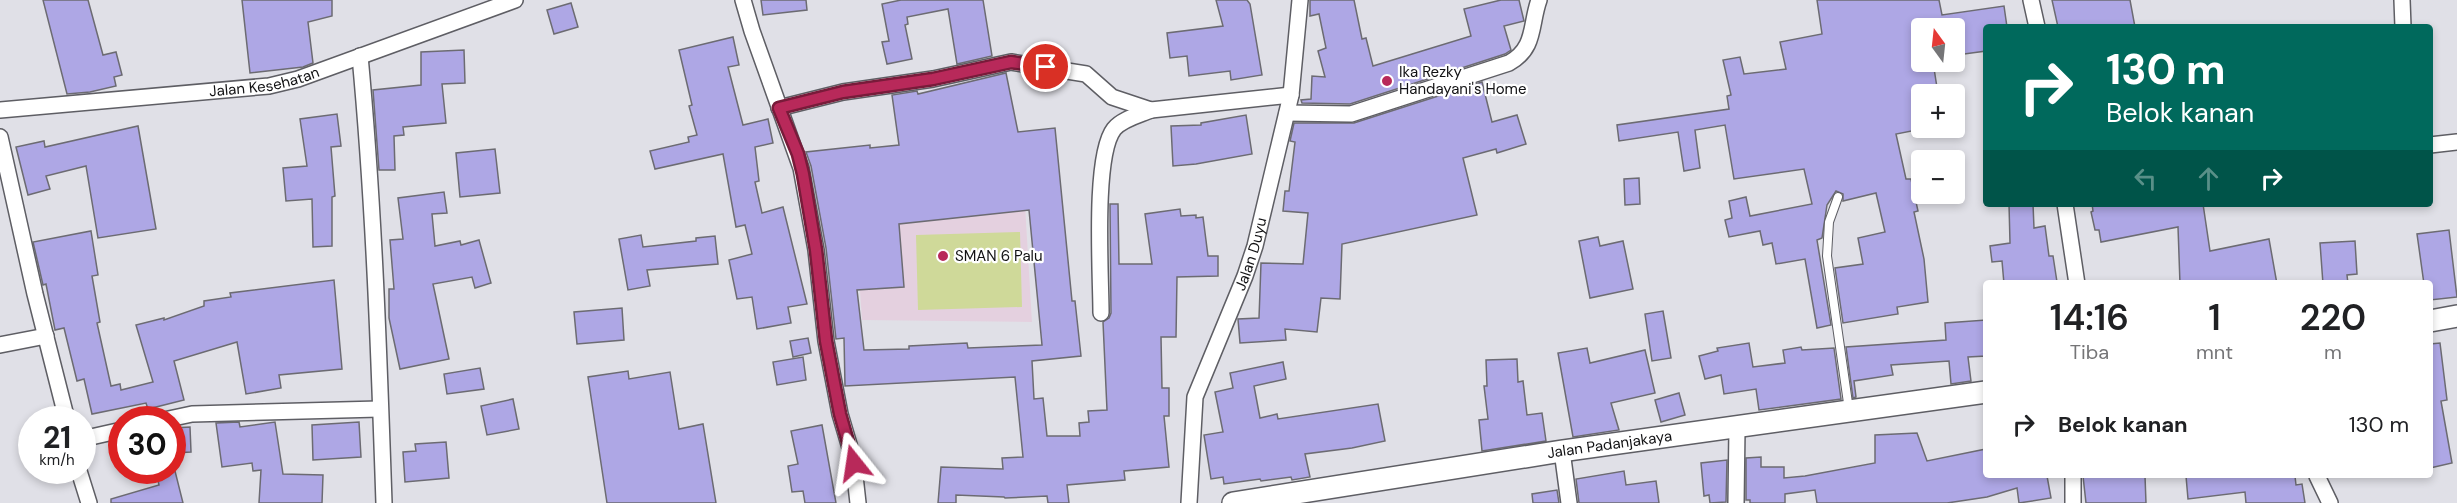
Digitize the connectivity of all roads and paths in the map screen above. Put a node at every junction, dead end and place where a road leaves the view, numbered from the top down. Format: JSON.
{"nodes":[{"id":1,"x":514,"y":0,"type":"edge"},
{"id":2,"x":743,"y":0,"type":"edge"},
{"id":3,"x":1300,"y":0,"type":"edge"},
{"id":4,"x":2031,"y":0,"type":"edge"},
{"id":5,"x":2402,"y":0,"type":"edge"},
{"id":6,"x":1538,"y":1,"type":"edge"},
{"id":7,"x":2036,"y":24,"type":"edge"},
{"id":8,"x":2403,"y":24,"type":"edge"},
{"id":9,"x":360,"y":56,"type":"junction"},
{"id":10,"x":1291,"y":95,"type":"junction"},
{"id":11,"x":779,"y":108,"type":"junction"},
{"id":12,"x":0,"y":110,"type":"edge"},
{"id":13,"x":1151,"y":110,"type":"junction"},
{"id":14,"x":1287,"y":113,"type":"junction"},
{"id":15,"x":0,"y":137,"type":"edge"},
{"id":16,"x":2457,"y":142,"type":"edge"},
{"id":17,"x":2433,"y":145,"type":"edge"},
{"id":18,"x":1838,"y":197,"type":"dead end"},
{"id":19,"x":2065,"y":207,"type":"edge"},
{"id":20,"x":2076,"y":280,"type":"edge"},
{"id":21,"x":1101,"y":313,"type":"dead end"},
{"id":22,"x":2457,"y":316,"type":"edge"},
{"id":23,"x":2433,"y":320,"type":"edge"},
{"id":24,"x":46,"y":336,"type":"junction"},
{"id":25,"x":0,"y":345,"type":"edge"},
{"id":26,"x":1983,"y":392,"type":"edge"},
{"id":27,"x":64,"y":406,"type":"edge"},
{"id":28,"x":379,"y":409,"type":"junction"},
{"id":29,"x":1849,"y":412,"type":"junction"},
{"id":30,"x":186,"y":415,"type":"edge"},
{"id":31,"x":1737,"y":428,"type":"junction"},
{"id":32,"x":1562,"y":451,"type":"junction"},
{"id":33,"x":2073,"y":478,"type":"edge"},
{"id":34,"x":2318,"y":478,"type":"edge"},
{"id":35,"x":83,"y":484,"type":"edge"},
{"id":36,"x":90,"y":503,"type":"edge"},
{"id":37,"x":384,"y":503,"type":"edge"},
{"id":38,"x":858,"y":503,"type":"edge"},
{"id":39,"x":1189,"y":503,"type":"edge"},
{"id":40,"x":1233,"y":503,"type":"edge"},
{"id":41,"x":1569,"y":503,"type":"edge"},
{"id":42,"x":1736,"y":503,"type":"edge"},
{"id":43,"x":2073,"y":503,"type":"edge"},
{"id":44,"x":2330,"y":503,"type":"edge"}],
"edges":[{"from":1,"to":9,"type":"street","name":"Jalan Kesehatan"},
{"from":2,"to":11,"type":"street"},
{"from":3,"to":10,"type":"street","name":"Jalan Duyu"},
{"from":4,"to":7,"type":"street"},
{"from":5,"to":8,"type":"street"},
{"from":6,"to":14,"type":"street"},
{"from":9,"to":12,"type":"street","name":"Jalan Kesehatan"},
{"from":9,"to":28,"type":"street"},
{"from":10,"to":13,"type":"street"},
{"from":10,"to":14,"type":"street","name":"Jalan Duyu"},
{"from":11,"to":13,"type":"street"},
{"from":11,"to":38,"type":"street"},
{"from":13,"to":21,"type":"street"},
{"from":14,"to":39,"type":"street","name":"Jalan Duyu"},
{"from":15,"to":24,"type":"street"},
{"from":16,"to":17,"type":"street"},
{"from":18,"to":29,"type":"lane"},
{"from":19,"to":20,"type":"street"},
{"from":22,"to":23,"type":"street"},
{"from":24,"to":25,"type":"street"},
{"from":24,"to":27,"type":"street"},
{"from":26,"to":29,"type":"street","name":"Jalan Padanjakaya"},
{"from":28,"to":30,"type":"street"},
{"from":28,"to":37,"type":"street"},
{"from":29,"to":31,"type":"street","name":"Jalan Padanjakaya"},
{"from":31,"to":32,"type":"street","name":"Jalan Padanjakaya"},
{"from":31,"to":42,"type":"street"},
{"from":32,"to":40,"type":"street","name":"Jalan Padanjakaya"},
{"from":32,"to":41,"type":"street"},
{"from":33,"to":43,"type":"street"},
{"from":34,"to":44,"type":"street"},
{"from":35,"to":36,"type":"street"}]}
